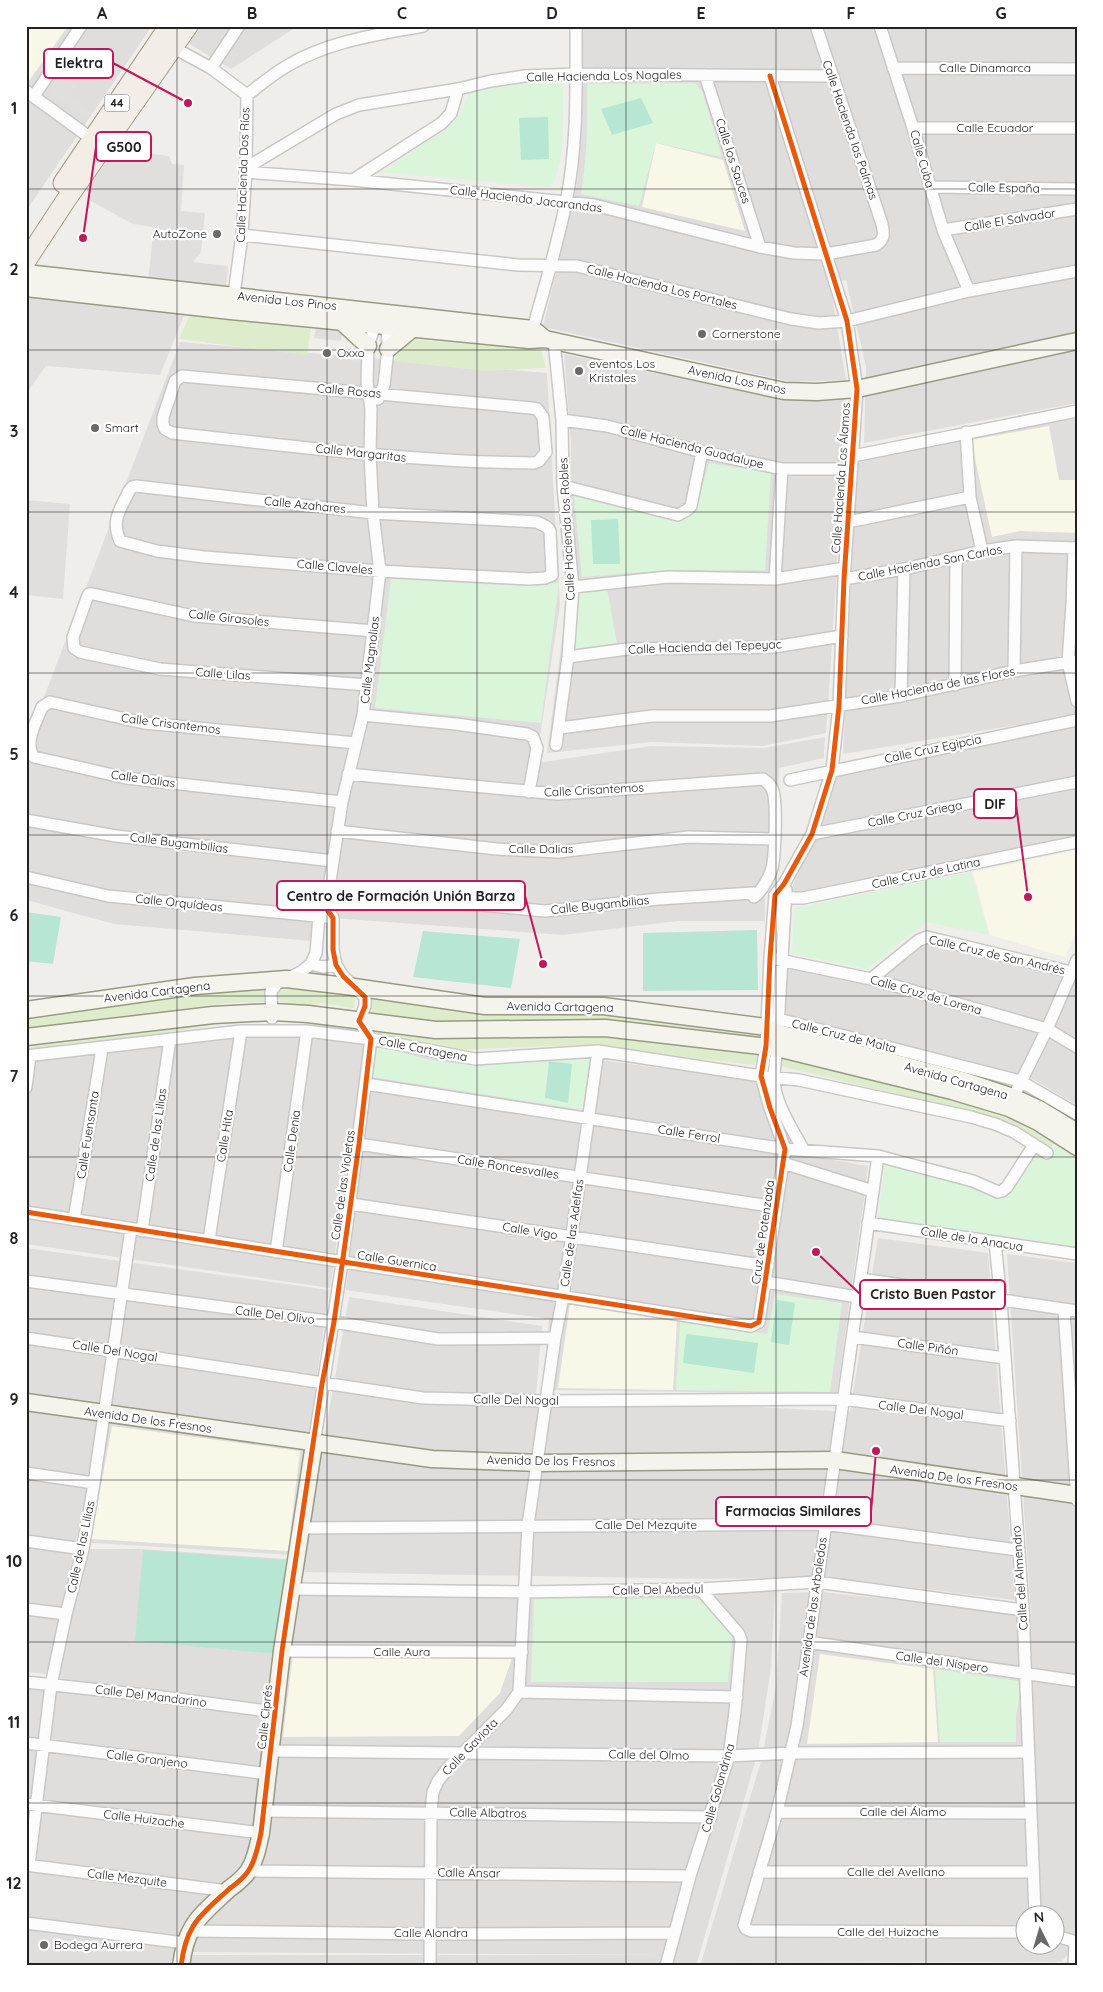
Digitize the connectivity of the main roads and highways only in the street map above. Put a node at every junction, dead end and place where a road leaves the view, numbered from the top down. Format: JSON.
{"nodes":[{"id":1,"x":169,"y":26,"type":"edge"},
{"id":2,"x":188,"y":26,"type":"edge"},
{"id":3,"x":26,"y":238,"type":"edge"},
{"id":4,"x":26,"y":261,"type":"edge"}],
"edges":[{"from":1,"to":3,"type":"main road","number":"44"},
{"from":2,"to":4,"type":"main road","number":"44"}]}
